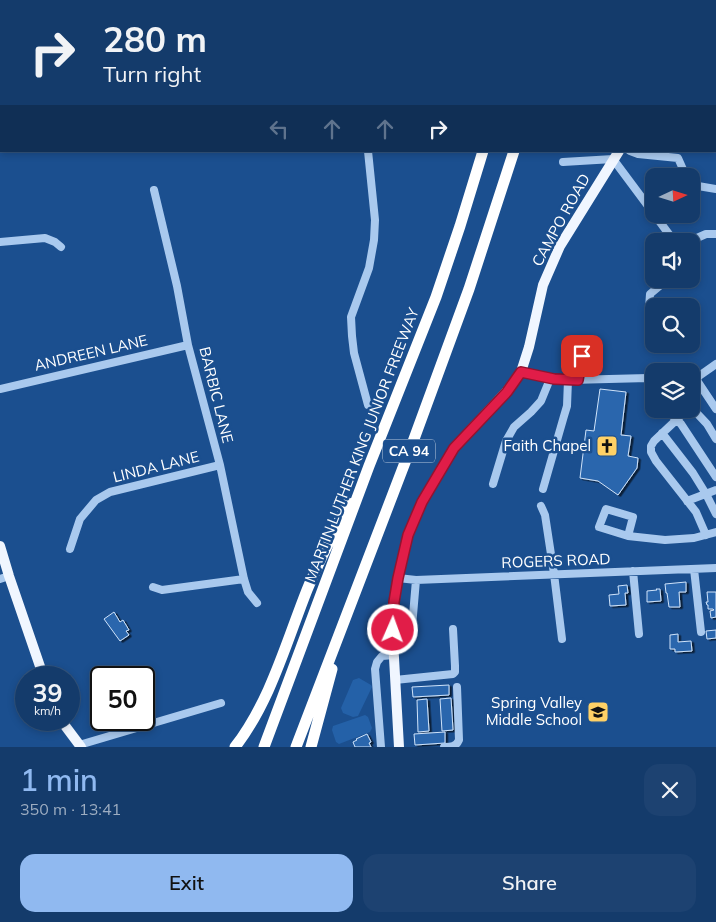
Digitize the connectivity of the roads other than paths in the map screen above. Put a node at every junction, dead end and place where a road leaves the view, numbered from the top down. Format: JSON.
{"nodes":[{"id":1,"x":368,"y":152,"type":"edge"},
{"id":2,"x":483,"y":152,"type":"edge"},
{"id":3,"x":514,"y":152,"type":"edge"},
{"id":4,"x":633,"y":152,"type":"edge"},
{"id":5,"x":616,"y":155,"type":"edge"},
{"id":6,"x":563,"y":162,"type":"dead end"},
{"id":7,"x":682,"y":168,"type":"edge"},
{"id":8,"x":700,"y":186,"type":"edge"},
{"id":9,"x":716,"y":189,"type":"edge"},
{"id":10,"x":154,"y":190,"type":"dead end"},
{"id":11,"x":645,"y":200,"type":"edge"},
{"id":12,"x":716,"y":234,"type":"edge"},
{"id":13,"x":700,"y":236,"type":"edge"},
{"id":14,"x":0,"y":242,"type":"edge"},
{"id":15,"x":60,"y":247,"type":"dead end"},
{"id":16,"x":657,"y":288,"type":"edge"},
{"id":17,"x":650,"y":298,"type":"edge"},
{"id":18,"x":188,"y":344,"type":"junction"},
{"id":19,"x":582,"y":356,"type":"dead end"},
{"id":20,"x":716,"y":365,"type":"edge"},
{"id":21,"x":521,"y":372,"type":"junction"},
{"id":22,"x":645,"y":378,"type":"edge"},
{"id":23,"x":550,"y":379,"type":"junction"},
{"id":24,"x":568,"y":380,"type":"junction"},
{"id":25,"x":578,"y":380,"type":"junction"},
{"id":26,"x":0,"y":389,"type":"edge"},
{"id":27,"x":368,"y":405,"type":"dead end"},
{"id":28,"x":716,"y":410,"type":"edge"},
{"id":29,"x":700,"y":416,"type":"edge"},
{"id":30,"x":678,"y":418,"type":"edge"},
{"id":31,"x":676,"y":420,"type":"junction"},
{"id":32,"x":713,"y":427,"type":"edge"},
{"id":33,"x":662,"y":433,"type":"junction"},
{"id":34,"x":380,"y":439,"type":"junction"},
{"id":35,"x":716,"y":439,"type":"edge"},
{"id":36,"x":220,"y":466,"type":"junction"},
{"id":37,"x":716,"y":477,"type":"edge"},
{"id":38,"x":493,"y":484,"type":"dead end"},
{"id":39,"x":543,"y":489,"type":"dead end"},
{"id":40,"x":716,"y":490,"type":"edge"},
{"id":41,"x":706,"y":494,"type":"junction"},
{"id":42,"x":687,"y":500,"type":"junction"},
{"id":43,"x":541,"y":506,"type":"dead end"},
{"id":44,"x":716,"y":514,"type":"edge"},
{"id":45,"x":716,"y":532,"type":"edge"},
{"id":46,"x":706,"y":535,"type":"junction"},
{"id":47,"x":628,"y":536,"type":"junction"},
{"id":48,"x":0,"y":546,"type":"edge"},
{"id":49,"x":70,"y":550,"type":"dead end"},
{"id":50,"x":716,"y":568,"type":"edge"},
{"id":51,"x":694,"y":569,"type":"junction"},
{"id":52,"x":633,"y":571,"type":"junction"},
{"id":53,"x":554,"y":574,"type":"junction"},
{"id":54,"x":4,"y":577,"type":"edge"},
{"id":55,"x":244,"y":578,"type":"junction"},
{"id":56,"x":398,"y":578,"type":"junction"},
{"id":57,"x":416,"y":580,"type":"junction"},
{"id":58,"x":153,"y":587,"type":"dead end"},
{"id":59,"x":257,"y":603,"type":"dead end"},
{"id":60,"x":345,"y":619,"type":"junction"},
{"id":61,"x":452,"y":629,"type":"dead end"},
{"id":62,"x":393,"y":630,"type":"junction"},
{"id":63,"x":700,"y":632,"type":"dead end"},
{"id":64,"x":639,"y":634,"type":"dead end"},
{"id":65,"x":562,"y":639,"type":"dead end"},
{"id":66,"x":394,"y":656,"type":"junction"},
{"id":67,"x":39,"y":666,"type":"edge"},
{"id":68,"x":395,"y":680,"type":"junction"},
{"id":69,"x":457,"y":687,"type":"dead end"},
{"id":70,"x":221,"y":703,"type":"dead end"},
{"id":71,"x":69,"y":731,"type":"edge"},
{"id":72,"x":80,"y":746,"type":"edge"},
{"id":73,"x":235,"y":747,"type":"edge"},
{"id":74,"x":264,"y":747,"type":"edge"},
{"id":75,"x":296,"y":747,"type":"edge"},
{"id":76,"x":311,"y":747,"type":"edge"},
{"id":77,"x":381,"y":747,"type":"edge"},
{"id":78,"x":399,"y":747,"type":"edge"},
{"id":79,"x":444,"y":747,"type":"edge"}],
"edges":[{"from":1,"to":27,"type":"street"},
{"from":2,"to":34,"type":"highway","name":"MARTIN LUTHER KING JUNIOR FREEWAY","number":"CA 94"},
{"from":3,"to":60,"type":"highway","number":"CA 94"},
{"from":4,"to":7,"type":"street"},
{"from":5,"to":6,"type":"street"},
{"from":5,"to":11,"type":"street"},
{"from":5,"to":21,"type":"main road","name":"CAMPO ROAD"},
{"from":8,"to":9,"type":"street"},
{"from":10,"to":18,"type":"street","name":"BARBIC LANE"},
{"from":12,"to":13,"type":"street"},
{"from":14,"to":15,"type":"street"},
{"from":16,"to":17,"type":"street"},
{"from":18,"to":26,"type":"street","name":"ANDREEN LANE"},
{"from":18,"to":36,"type":"street","name":"BARBIC LANE"},
{"from":19,"to":25,"type":"street"},
{"from":20,"to":28,"type":"street"},
{"from":21,"to":23,"type":"street"},
{"from":21,"to":56,"type":"main road","name":"CAMPO ROAD"},
{"from":22,"to":25,"type":"street"},
{"from":23,"to":24,"type":"street"},
{"from":23,"to":38,"type":"street"},
{"from":24,"to":25,"type":"street"},
{"from":24,"to":39,"type":"street"},
{"from":29,"to":32,"type":"street"},
{"from":30,"to":31,"type":"street"},
{"from":31,"to":33,"type":"street"},
{"from":31,"to":37,"type":"street"},
{"from":32,"to":35,"type":"street"},
{"from":33,"to":41,"type":"street"},
{"from":33,"to":42,"type":"street"},
{"from":34,"to":73,"type":"highway"},
{"from":34,"to":74,"type":"highway","name":"MARTIN LUTHER KING JUNIOR FREEWAY","number":"CA 94"},
{"from":36,"to":49,"type":"street","name":"LINDA LANE"},
{"from":36,"to":55,"type":"street","name":"BARBIC LANE"},
{"from":40,"to":41,"type":"street"},
{"from":41,"to":42,"type":"street"},
{"from":41,"to":44,"type":"street"},
{"from":42,"to":46,"type":"street"},
{"from":43,"to":53,"type":"street"},
{"from":45,"to":46,"type":"street"},
{"from":46,"to":47,"type":"street"},
{"from":47,"to":47,"type":"street"},
{"from":48,"to":54,"type":"main road"},
{"from":50,"to":51,"type":"street","name":"ROGERS ROAD"},
{"from":51,"to":52,"type":"street","name":"ROGERS ROAD"},
{"from":51,"to":63,"type":"street"},
{"from":52,"to":53,"type":"street","name":"ROGERS ROAD"},
{"from":52,"to":64,"type":"street"},
{"from":53,"to":57,"type":"street","name":"ROGERS ROAD"},
{"from":53,"to":65,"type":"street"},
{"from":54,"to":67,"type":"main road"},
{"from":55,"to":58,"type":"street"},
{"from":55,"to":59,"type":"street","name":"BARBIC LANE"},
{"from":56,"to":57,"type":"street","name":"ROGERS ROAD"},
{"from":56,"to":62,"type":"main road","name":"CAMPO ROAD"},
{"from":57,"to":62,"type":"street"},
{"from":60,"to":75,"type":"highway","number":"CA 94"},
{"from":60,"to":76,"type":"highway"},
{"from":61,"to":68,"type":"street"},
{"from":62,"to":66,"type":"main road","name":"CAMPO ROAD"},
{"from":66,"to":68,"type":"main road","name":"CAMPO ROAD"},
{"from":66,"to":77,"type":"street"},
{"from":68,"to":78,"type":"main road","name":"CAMPO ROAD"},
{"from":69,"to":79,"type":"street"},
{"from":70,"to":72,"type":"street"},
{"from":71,"to":72,"type":"main road"}]}
